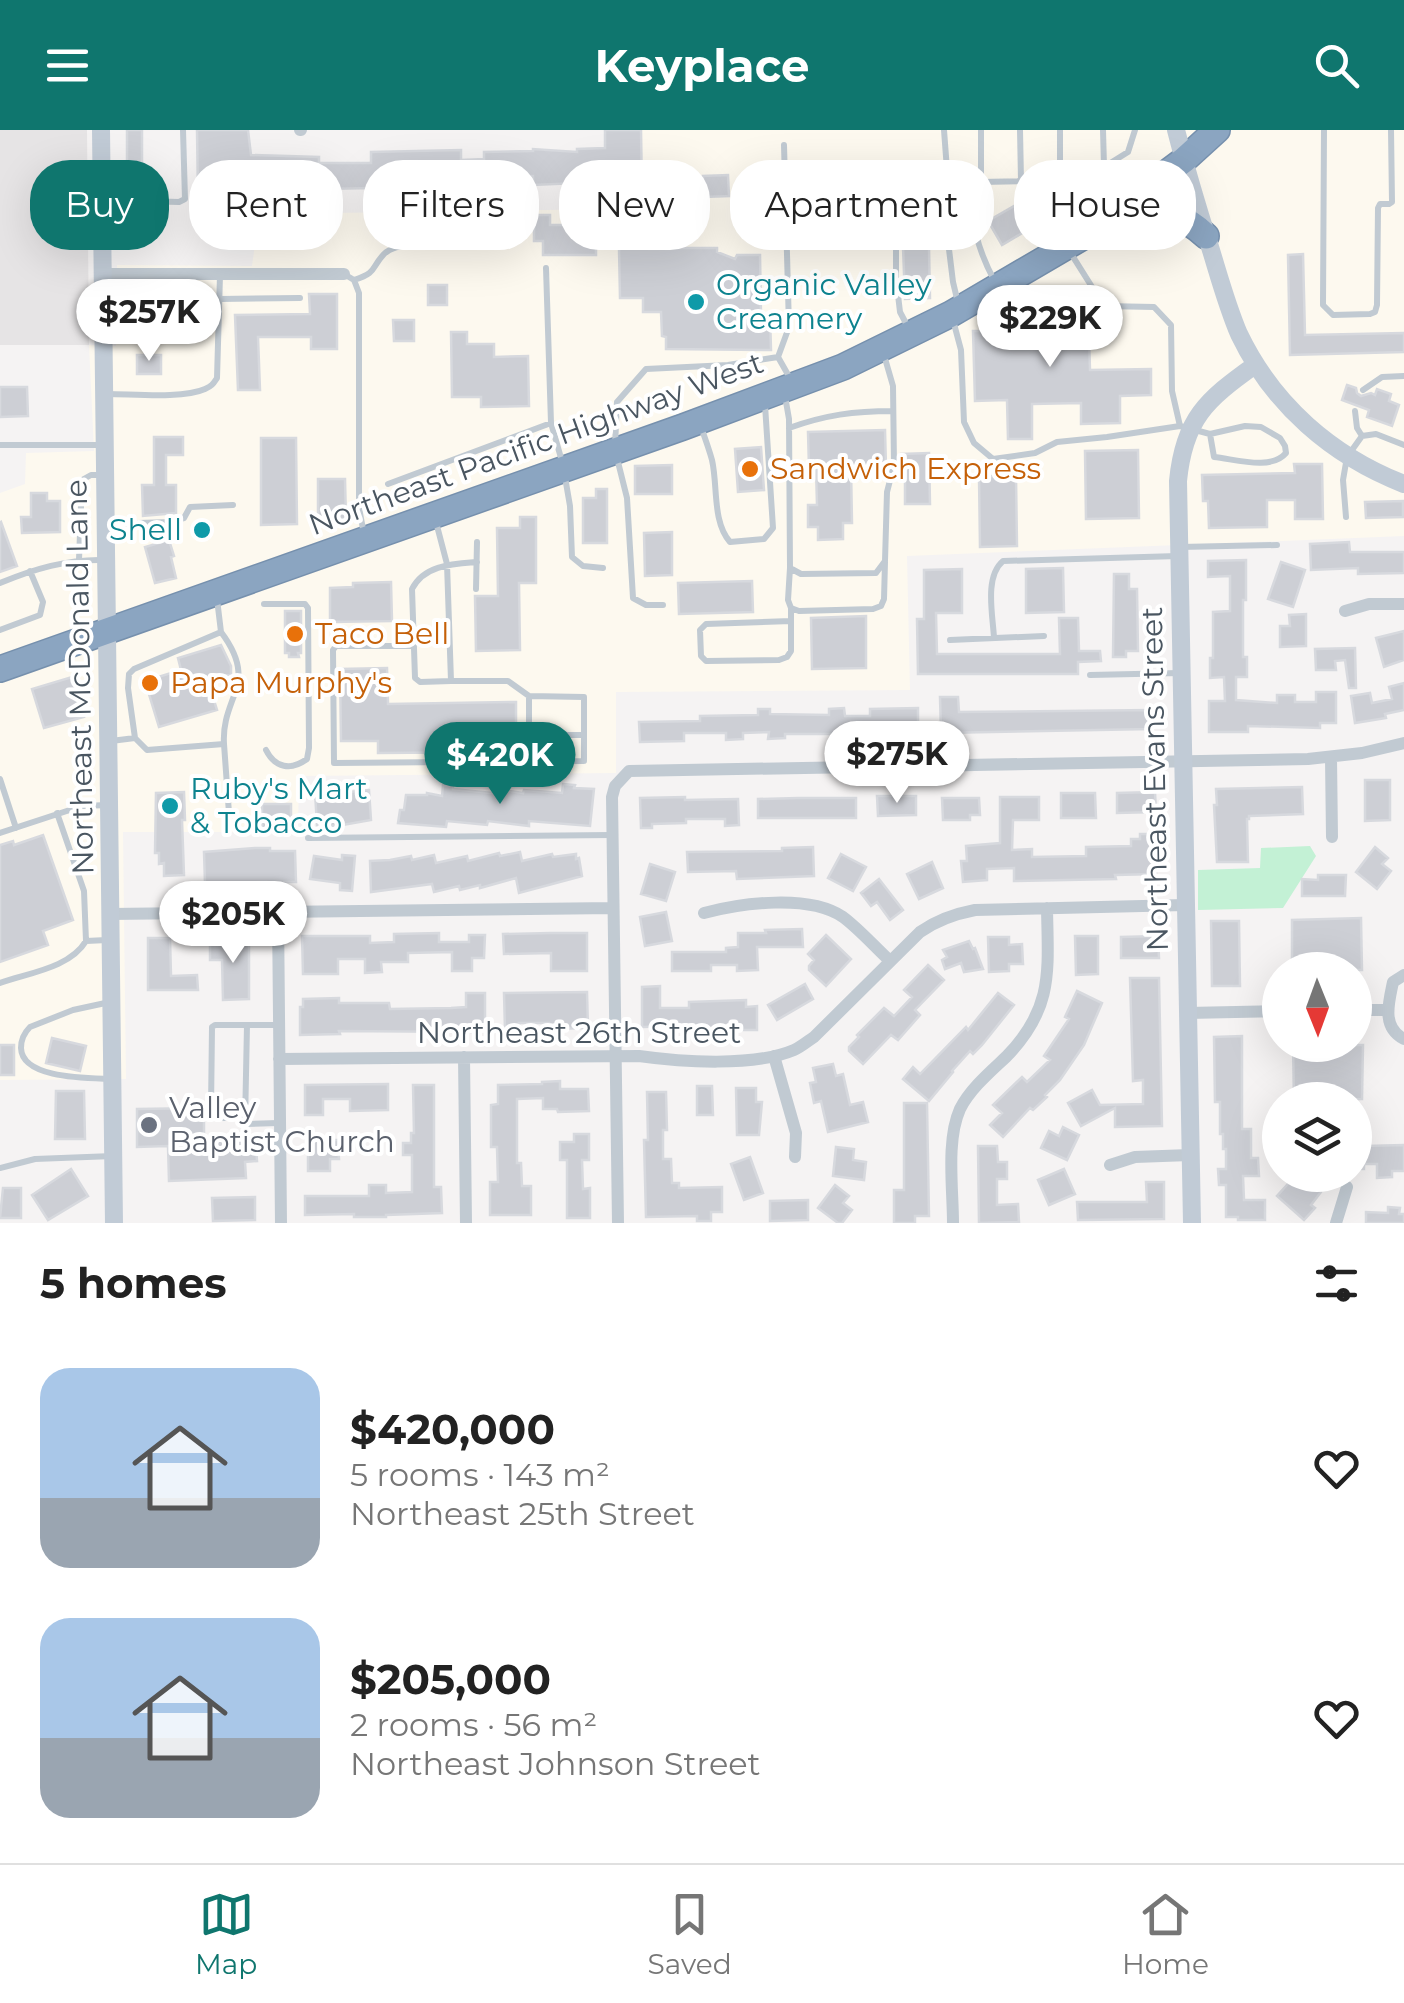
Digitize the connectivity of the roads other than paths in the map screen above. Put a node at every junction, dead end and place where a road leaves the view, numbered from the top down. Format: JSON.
{"nodes":[{"id":1,"x":102,"y":130,"type":"edge"},
{"id":2,"x":183,"y":130,"type":"edge"},
{"id":3,"x":944,"y":130,"type":"edge"},
{"id":4,"x":981,"y":130,"type":"edge"},
{"id":5,"x":1020,"y":130,"type":"edge"},
{"id":6,"x":1060,"y":130,"type":"edge"},
{"id":7,"x":1104,"y":130,"type":"edge"},
{"id":8,"x":1135,"y":130,"type":"edge"},
{"id":9,"x":1176,"y":130,"type":"edge"},
{"id":10,"x":1216,"y":130,"type":"edge"},
{"id":11,"x":1324,"y":130,"type":"edge"},
{"id":12,"x":1392,"y":130,"type":"edge"},
{"id":13,"x":784,"y":145,"type":"dead end"},
{"id":14,"x":102,"y":160,"type":"edge"},
{"id":15,"x":946,"y":160,"type":"edge"},
{"id":16,"x":980,"y":160,"type":"edge"},
{"id":17,"x":1021,"y":160,"type":"edge"},
{"id":18,"x":1060,"y":160,"type":"edge"},
{"id":19,"x":1104,"y":160,"type":"edge"},
{"id":20,"x":1116,"y":160,"type":"edge"},
{"id":21,"x":1184,"y":160,"type":"joint"},
{"id":22,"x":1196,"y":201,"type":"edge"},
{"id":23,"x":169,"y":202,"type":"edge"},
{"id":24,"x":1196,"y":227,"type":"edge"},
{"id":25,"x":1206,"y":236,"type":"junction"},
{"id":26,"x":103,"y":250,"type":"edge"},
{"id":27,"x":391,"y":250,"type":"edge"},
{"id":28,"x":979,"y":250,"type":"edge"},
{"id":29,"x":1059,"y":250,"type":"edge"},
{"id":30,"x":1069,"y":250,"type":"edge"},
{"id":31,"x":546,"y":268,"type":"dead end"},
{"id":32,"x":103,"y":274,"type":"junction"},
{"id":33,"x":220,"y":274,"type":"junction"},
{"id":34,"x":349,"y":277,"type":"junction"},
{"id":35,"x":997,"y":287,"type":"junction"},
{"id":36,"x":300,"y":298,"type":"dead end"},
{"id":37,"x":219,"y":299,"type":"junction"},
{"id":38,"x":956,"y":312,"type":"junction"},
{"id":39,"x":912,"y":334,"type":"junction"},
{"id":40,"x":882,"y":349,"type":"junction"},
{"id":41,"x":778,"y":358,"type":"junction"},
{"id":42,"x":1256,"y":365,"type":"junction"},
{"id":43,"x":1404,"y":376,"type":"edge"},
{"id":44,"x":1364,"y":390,"type":"dead end"},
{"id":45,"x":781,"y":391,"type":"junction"},
{"id":46,"x":104,"y":394,"type":"junction"},
{"id":47,"x":893,"y":410,"type":"junction"},
{"id":48,"x":1355,"y":410,"type":"dead end"},
{"id":49,"x":699,"y":422,"type":"junction"},
{"id":50,"x":552,"y":423,"type":"junction"},
{"id":51,"x":788,"y":428,"type":"junction"},
{"id":52,"x":1185,"y":428,"type":"junction"},
{"id":53,"x":1210,"y":434,"type":"junction"},
{"id":54,"x":1362,"y":436,"type":"junction"},
{"id":55,"x":0,"y":445,"type":"edge"},
{"id":56,"x":104,"y":445,"type":"junction"},
{"id":57,"x":1404,"y":445,"type":"edge"},
{"id":58,"x":615,"y":452,"type":"junction"},
{"id":59,"x":1347,"y":457,"type":"junction"},
{"id":60,"x":564,"y":470,"type":"junction"},
{"id":61,"x":104,"y":475,"type":"junction"},
{"id":62,"x":388,"y":484,"type":"dead end"},
{"id":63,"x":1404,"y":484,"type":"edge"},
{"id":64,"x":233,"y":505,"type":"dead end"},
{"id":65,"x":434,"y":516,"type":"junction"},
{"id":66,"x":1346,"y":517,"type":"dead end"},
{"id":67,"x":105,"y":524,"type":"junction"},
{"id":68,"x":365,"y":540,"type":"junction"},
{"id":69,"x":477,"y":542,"type":"dead end"},
{"id":70,"x":1277,"y":545,"type":"dead end"},
{"id":71,"x":1179,"y":551,"type":"junction"},
{"id":72,"x":79,"y":560,"type":"junction"},
{"id":73,"x":105,"y":560,"type":"junction"},
{"id":74,"x":885,"y":560,"type":"junction"},
{"id":75,"x":476,"y":562,"type":"junction"},
{"id":76,"x":448,"y":564,"type":"junction"},
{"id":77,"x":602,"y":568,"type":"dead end"},
{"id":78,"x":790,"y":568,"type":"junction"},
{"id":79,"x":30,"y":570,"type":"junction"},
{"id":80,"x":0,"y":583,"type":"edge"},
{"id":81,"x":476,"y":589,"type":"dead end"},
{"id":82,"x":216,"y":593,"type":"junction"},
{"id":83,"x":264,"y":604,"type":"dead end"},
{"id":84,"x":1404,"y":604,"type":"edge"},
{"id":85,"x":663,"y":605,"type":"dead end"},
{"id":86,"x":791,"y":608,"type":"junction"},
{"id":87,"x":1345,"y":611,"type":"dead end"},
{"id":88,"x":791,"y":621,"type":"junction"},
{"id":89,"x":0,"y":630,"type":"edge"},
{"id":90,"x":107,"y":632,"type":"junction"},
{"id":91,"x":221,"y":632,"type":"junction"},
{"id":92,"x":1044,"y":636,"type":"dead end"},
{"id":93,"x":994,"y":638,"type":"junction"},
{"id":94,"x":950,"y":640,"type":"dead end"},
{"id":95,"x":414,"y":646,"type":"junction"},
{"id":96,"x":0,"y":670,"type":"edge"},
{"id":97,"x":1181,"y":673,"type":"junction"},
{"id":98,"x":1090,"y":675,"type":"dead end"},
{"id":99,"x":451,"y":681,"type":"junction"},
{"id":100,"x":529,"y":696,"type":"junction"},
{"id":101,"x":584,"y":735,"type":"junction"},
{"id":102,"x":135,"y":738,"type":"junction"},
{"id":103,"x":109,"y":742,"type":"junction"},
{"id":104,"x":1404,"y":743,"type":"edge"},
{"id":105,"x":224,"y":744,"type":"junction"},
{"id":106,"x":266,"y":750,"type":"dead end"},
{"id":107,"x":1331,"y":758,"type":"junction"},
{"id":108,"x":1183,"y":762,"type":"junction"},
{"id":109,"x":0,"y":779,"type":"edge"},
{"id":110,"x":109,"y":805,"type":"junction"},
{"id":111,"x":57,"y":813,"type":"junction"},
{"id":112,"x":229,"y":813,"type":"dead end"},
{"id":113,"x":16,"y":828,"type":"junction"},
{"id":114,"x":0,"y":834,"type":"edge"},
{"id":115,"x":612,"y":836,"type":"junction"},
{"id":116,"x":308,"y":838,"type":"dead end"},
{"id":117,"x":1332,"y":838,"type":"dead end"},
{"id":118,"x":1185,"y":906,"type":"junction"},
{"id":119,"x":613,"y":908,"type":"junction"},
{"id":120,"x":1047,"y":908,"type":"junction"},
{"id":121,"x":278,"y":912,"type":"junction"},
{"id":122,"x":704,"y":913,"type":"dead end"},
{"id":123,"x":110,"y":914,"type":"junction"},
{"id":124,"x":110,"y":940,"type":"junction"},
{"id":125,"x":86,"y":941,"type":"junction"},
{"id":126,"x":889,"y":960,"type":"junction"},
{"id":127,"x":1404,"y":975,"type":"edge"},
{"id":128,"x":0,"y":982,"type":"edge"},
{"id":129,"x":111,"y":1002,"type":"junction"},
{"id":130,"x":1372,"y":1010,"type":"edge"},
{"id":131,"x":1388,"y":1010,"type":"junction"},
{"id":132,"x":1262,"y":1011,"type":"edge"},
{"id":133,"x":1187,"y":1013,"type":"junction"},
{"id":134,"x":247,"y":1025,"type":"junction"},
{"id":135,"x":278,"y":1025,"type":"junction"},
{"id":136,"x":1404,"y":1039,"type":"edge"},
{"id":137,"x":616,"y":1056,"type":"junction"},
{"id":138,"x":774,"y":1056,"type":"junction"},
{"id":139,"x":464,"y":1058,"type":"junction"},
{"id":140,"x":279,"y":1060,"type":"junction"},
{"id":141,"x":112,"y":1079,"type":"junction"},
{"id":142,"x":245,"y":1121,"type":"junction"},
{"id":143,"x":279,"y":1123,"type":"junction"},
{"id":144,"x":1190,"y":1155,"type":"junction"},
{"id":145,"x":113,"y":1156,"type":"junction"},
{"id":146,"x":795,"y":1157,"type":"dead end"},
{"id":147,"x":1110,"y":1165,"type":"dead end"},
{"id":148,"x":0,"y":1168,"type":"edge"},
{"id":149,"x":1345,"y":1192,"type":"edge"},
{"id":150,"x":114,"y":1223,"type":"edge"},
{"id":151,"x":280,"y":1223,"type":"edge"},
{"id":152,"x":466,"y":1223,"type":"edge"},
{"id":153,"x":618,"y":1223,"type":"edge"},
{"id":154,"x":953,"y":1223,"type":"edge"},
{"id":155,"x":1192,"y":1223,"type":"edge"},
{"id":156,"x":1336,"y":1223,"type":"edge"}],
"edges":[{"from":1,"to":14,"type":"street","name":"Northeast McDonald Lane"},
{"from":2,"to":23,"type":"lane"},
{"from":3,"to":15,"type":"lane"},
{"from":4,"to":16,"type":"lane"},
{"from":5,"to":17,"type":"lane"},
{"from":6,"to":18,"type":"lane"},
{"from":7,"to":19,"type":"lane"},
{"from":8,"to":20,"type":"lane"},
{"from":9,"to":21,"type":"street"},
{"from":10,"to":21,"type":"highway","name":"Northeast Pacific Highway West"},
{"from":11,"to":12,"type":"lane"},
{"from":13,"to":41,"type":"lane"},
{"from":22,"to":25,"type":"street"},
{"from":24,"to":25,"type":"highway"},
{"from":25,"to":42,"type":"street"},
{"from":26,"to":32,"type":"street","name":"Northeast McDonald Lane"},
{"from":27,"to":34,"type":"lane"},
{"from":28,"to":35,"type":"lane"},
{"from":29,"to":35,"type":"highway","name":"Northeast Pacific Highway West"},
{"from":30,"to":52,"type":"lane"},
{"from":31,"to":50,"type":"lane"},
{"from":32,"to":33,"type":"street"},
{"from":32,"to":46,"type":"street","name":"Northeast McDonald Lane"},
{"from":33,"to":34,"type":"street"},
{"from":33,"to":37,"type":"lane"},
{"from":34,"to":68,"type":"lane"},
{"from":35,"to":38,"type":"highway","name":"Northeast Pacific Highway West"},
{"from":36,"to":37,"type":"lane"},
{"from":37,"to":46,"type":"lane"},
{"from":38,"to":39,"type":"highway","name":"Northeast Pacific Highway West"},
{"from":38,"to":39,"type":"lane"},
{"from":38,"to":52,"type":"lane"},
{"from":39,"to":40,"type":"highway","name":"Northeast Pacific Highway West"},
{"from":40,"to":45,"type":"highway","name":"Northeast Pacific Highway West"},
{"from":40,"to":47,"type":"lane"},
{"from":41,"to":45,"type":"lane"},
{"from":41,"to":58,"type":"lane"},
{"from":42,"to":52,"type":"street","name":"Northeast Evans Street"},
{"from":42,"to":59,"type":"street"},
{"from":43,"to":44,"type":"lane"},
{"from":45,"to":49,"type":"highway","name":"Northeast Pacific Highway West"},
{"from":45,"to":49,"type":"lane"},
{"from":45,"to":51,"type":"lane"},
{"from":46,"to":56,"type":"street","name":"Northeast McDonald Lane"},
{"from":47,"to":51,"type":"lane"},
{"from":47,"to":74,"type":"lane"},
{"from":48,"to":54,"type":"lane"},
{"from":49,"to":58,"type":"highway","name":"Northeast Pacific Highway West"},
{"from":50,"to":60,"type":"lane"},
{"from":50,"to":62,"type":"lane"},
{"from":51,"to":78,"type":"lane"},
{"from":52,"to":53,"type":"lane"},
{"from":52,"to":71,"type":"street","name":"Northeast Evans Street"},
{"from":53,"to":53,"type":"lane"},
{"from":54,"to":57,"type":"lane"},
{"from":54,"to":59,"type":"lane"},
{"from":55,"to":56,"type":"lane"},
{"from":56,"to":61,"type":"street","name":"Northeast McDonald Lane"},
{"from":58,"to":60,"type":"highway","name":"Northeast Pacific Highway West"},
{"from":58,"to":85,"type":"lane"},
{"from":59,"to":63,"type":"street"},
{"from":59,"to":66,"type":"lane"},
{"from":60,"to":65,"type":"highway","name":"Northeast Pacific Highway West"},
{"from":60,"to":77,"type":"lane"},
{"from":61,"to":67,"type":"street","name":"Northeast McDonald Lane"},
{"from":61,"to":72,"type":"lane"},
{"from":64,"to":67,"type":"lane"},
{"from":65,"to":68,"type":"highway","name":"Northeast Pacific Highway West"},
{"from":65,"to":76,"type":"lane"},
{"from":67,"to":73,"type":"street","name":"Northeast McDonald Lane"},
{"from":68,"to":82,"type":"highway","name":"Northeast Pacific Highway West"},
{"from":69,"to":75,"type":"lane"},
{"from":70,"to":71,"type":"lane"},
{"from":71,"to":93,"type":"lane"},
{"from":71,"to":97,"type":"street","name":"Northeast Evans Street"},
{"from":72,"to":73,"type":"lane"},
{"from":72,"to":79,"type":"lane"},
{"from":73,"to":90,"type":"street","name":"Northeast McDonald Lane"},
{"from":74,"to":78,"type":"lane"},
{"from":74,"to":86,"type":"lane"},
{"from":75,"to":76,"type":"lane"},
{"from":75,"to":81,"type":"lane"},
{"from":76,"to":95,"type":"lane"},
{"from":76,"to":99,"type":"lane"},
{"from":78,"to":86,"type":"lane"},
{"from":79,"to":80,"type":"lane"},
{"from":79,"to":89,"type":"lane"},
{"from":82,"to":90,"type":"highway","name":"Northeast Pacific Highway West"},
{"from":82,"to":91,"type":"lane"},
{"from":83,"to":106,"type":"lane"},
{"from":84,"to":87,"type":"street"},
{"from":86,"to":88,"type":"lane"},
{"from":88,"to":88,"type":"lane"},
{"from":90,"to":96,"type":"highway","name":"Northeast Pacific Highway West"},
{"from":90,"to":103,"type":"street","name":"Northeast McDonald Lane"},
{"from":91,"to":102,"type":"lane"},
{"from":91,"to":105,"type":"lane"},
{"from":92,"to":93,"type":"lane"},
{"from":93,"to":94,"type":"lane"},
{"from":95,"to":99,"type":"lane"},
{"from":95,"to":101,"type":"lane"},
{"from":97,"to":98,"type":"lane"},
{"from":97,"to":108,"type":"street","name":"Northeast Evans Street"},
{"from":99,"to":100,"type":"lane"},
{"from":100,"to":101,"type":"lane"},
{"from":100,"to":101,"type":"lane"},
{"from":102,"to":103,"type":"lane"},
{"from":102,"to":105,"type":"lane"},
{"from":103,"to":110,"type":"street","name":"Northeast McDonald Lane"},
{"from":104,"to":107,"type":"street"},
{"from":105,"to":112,"type":"lane"},
{"from":107,"to":108,"type":"street"},
{"from":107,"to":117,"type":"street"},
{"from":108,"to":115,"type":"street"},
{"from":108,"to":118,"type":"street","name":"Northeast Evans Street"},
{"from":109,"to":113,"type":"lane"},
{"from":110,"to":111,"type":"lane"},
{"from":110,"to":123,"type":"street","name":"Northeast McDonald Lane"},
{"from":111,"to":113,"type":"lane"},
{"from":111,"to":125,"type":"lane"},
{"from":113,"to":114,"type":"lane"},
{"from":115,"to":116,"type":"lane"},
{"from":115,"to":119,"type":"street"},
{"from":118,"to":120,"type":"street","name":"Northeast 26th Street"},
{"from":118,"to":133,"type":"street","name":"Northeast Evans Street"},
{"from":119,"to":121,"type":"street"},
{"from":119,"to":137,"type":"street"},
{"from":120,"to":126,"type":"street","name":"Northeast 26th Street"},
{"from":120,"to":154,"type":"street"},
{"from":121,"to":123,"type":"street"},
{"from":121,"to":135,"type":"street"},
{"from":122,"to":126,"type":"street"},
{"from":123,"to":124,"type":"street","name":"Northeast McDonald Lane"},
{"from":124,"to":125,"type":"lane"},
{"from":124,"to":129,"type":"street","name":"Northeast McDonald Lane"},
{"from":125,"to":128,"type":"lane"},
{"from":126,"to":138,"type":"street","name":"Northeast 26th Street"},
{"from":127,"to":131,"type":"street"},
{"from":129,"to":141,"type":"street","name":"Northeast McDonald Lane"},
{"from":129,"to":141,"type":"lane"},
{"from":130,"to":131,"type":"street"},
{"from":131,"to":136,"type":"street"},
{"from":132,"to":133,"type":"street"},
{"from":133,"to":144,"type":"street","name":"Northeast Evans Street"},
{"from":134,"to":135,"type":"lane"},
{"from":134,"to":142,"type":"lane"},
{"from":134,"to":142,"type":"lane"},
{"from":135,"to":140,"type":"street"},
{"from":137,"to":138,"type":"street","name":"Northeast 26th Street"},
{"from":137,"to":139,"type":"street","name":"Northeast 26th Street"},
{"from":137,"to":153,"type":"street"},
{"from":138,"to":146,"type":"street"},
{"from":139,"to":140,"type":"street","name":"Northeast 26th Street"},
{"from":139,"to":152,"type":"street"},
{"from":140,"to":143,"type":"street"},
{"from":141,"to":145,"type":"street","name":"Northeast McDonald Lane"},
{"from":142,"to":143,"type":"lane"},
{"from":143,"to":151,"type":"street"},
{"from":144,"to":147,"type":"street"},
{"from":144,"to":155,"type":"street","name":"Northeast Evans Street"},
{"from":145,"to":148,"type":"lane"},
{"from":145,"to":150,"type":"street","name":"Northeast McDonald Lane"},
{"from":149,"to":156,"type":"street"}]}
